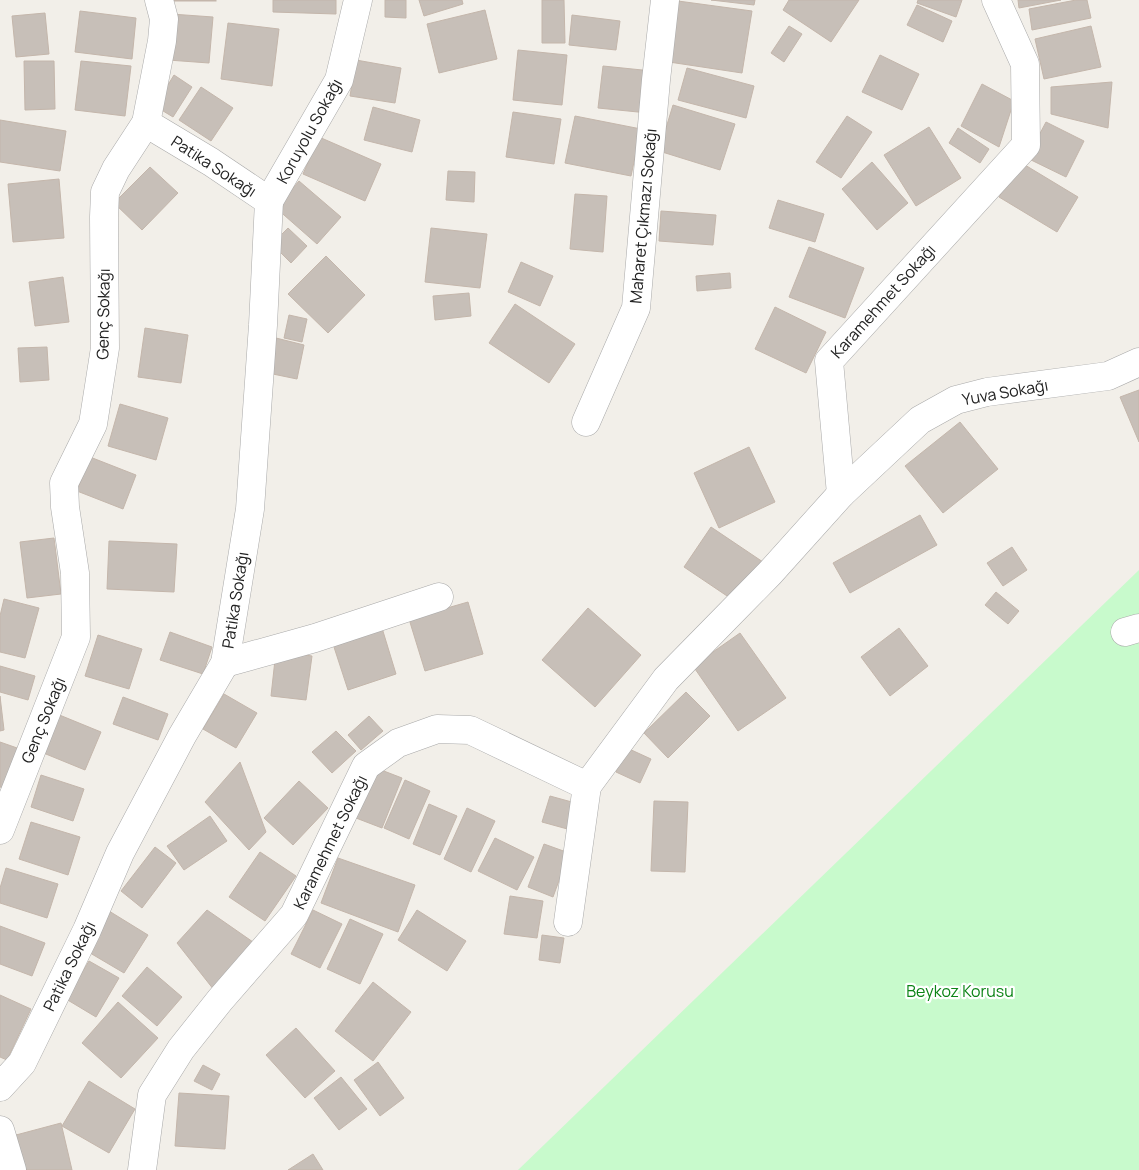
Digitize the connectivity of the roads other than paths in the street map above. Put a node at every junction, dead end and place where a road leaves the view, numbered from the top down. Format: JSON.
{"nodes":[{"id":1,"x":160,"y":0,"type":"edge"},
{"id":2,"x":358,"y":0,"type":"edge"},
{"id":3,"x":665,"y":0,"type":"edge"},
{"id":4,"x":996,"y":0,"type":"edge"},
{"id":5,"x":146,"y":123,"type":"junction"},
{"id":6,"x":269,"y":201,"type":"junction"},
{"id":7,"x":1139,"y":362,"type":"edge"},
{"id":8,"x":586,"y":422,"type":"dead end"},
{"id":9,"x":841,"y":494,"type":"junction"},
{"id":10,"x":440,"y":597,"type":"dead end"},
{"id":11,"x":225,"y":663,"type":"junction"},
{"id":12,"x":587,"y":786,"type":"junction"},
{"id":13,"x":0,"y":830,"type":"edge"},
{"id":14,"x":568,"y":922,"type":"dead end"},
{"id":15,"x":0,"y":1087,"type":"edge"},
{"id":16,"x":0,"y":1130,"type":"edge"},
{"id":17,"x":12,"y":1170,"type":"edge"},
{"id":18,"x":142,"y":1170,"type":"edge"}],
"edges":[{"from":1,"to":5,"type":"street","name":"Genç Sokağı"},
{"from":2,"to":6,"type":"street","name":"Koruyolu Sokağı"},
{"from":3,"to":8,"type":"street","name":"Maharet Çıkmazı Sokağı"},
{"from":4,"to":9,"type":"street","name":"Karamehmet Sokağı"},
{"from":5,"to":6,"type":"street","name":"Patika Sokağı"},
{"from":5,"to":13,"type":"street","name":"Genç Sokağı"},
{"from":6,"to":11,"type":"street","name":"Patika Sokağı"},
{"from":7,"to":9,"type":"street","name":"Yuva Sokağı"},
{"from":9,"to":12,"type":"street"},
{"from":10,"to":11,"type":"street"},
{"from":11,"to":15,"type":"street","name":"Patika Sokağı"},
{"from":12,"to":14,"type":"street"},
{"from":12,"to":18,"type":"street","name":"Karamehmet Sokağı"},
{"from":16,"to":17,"type":"street"}]}
